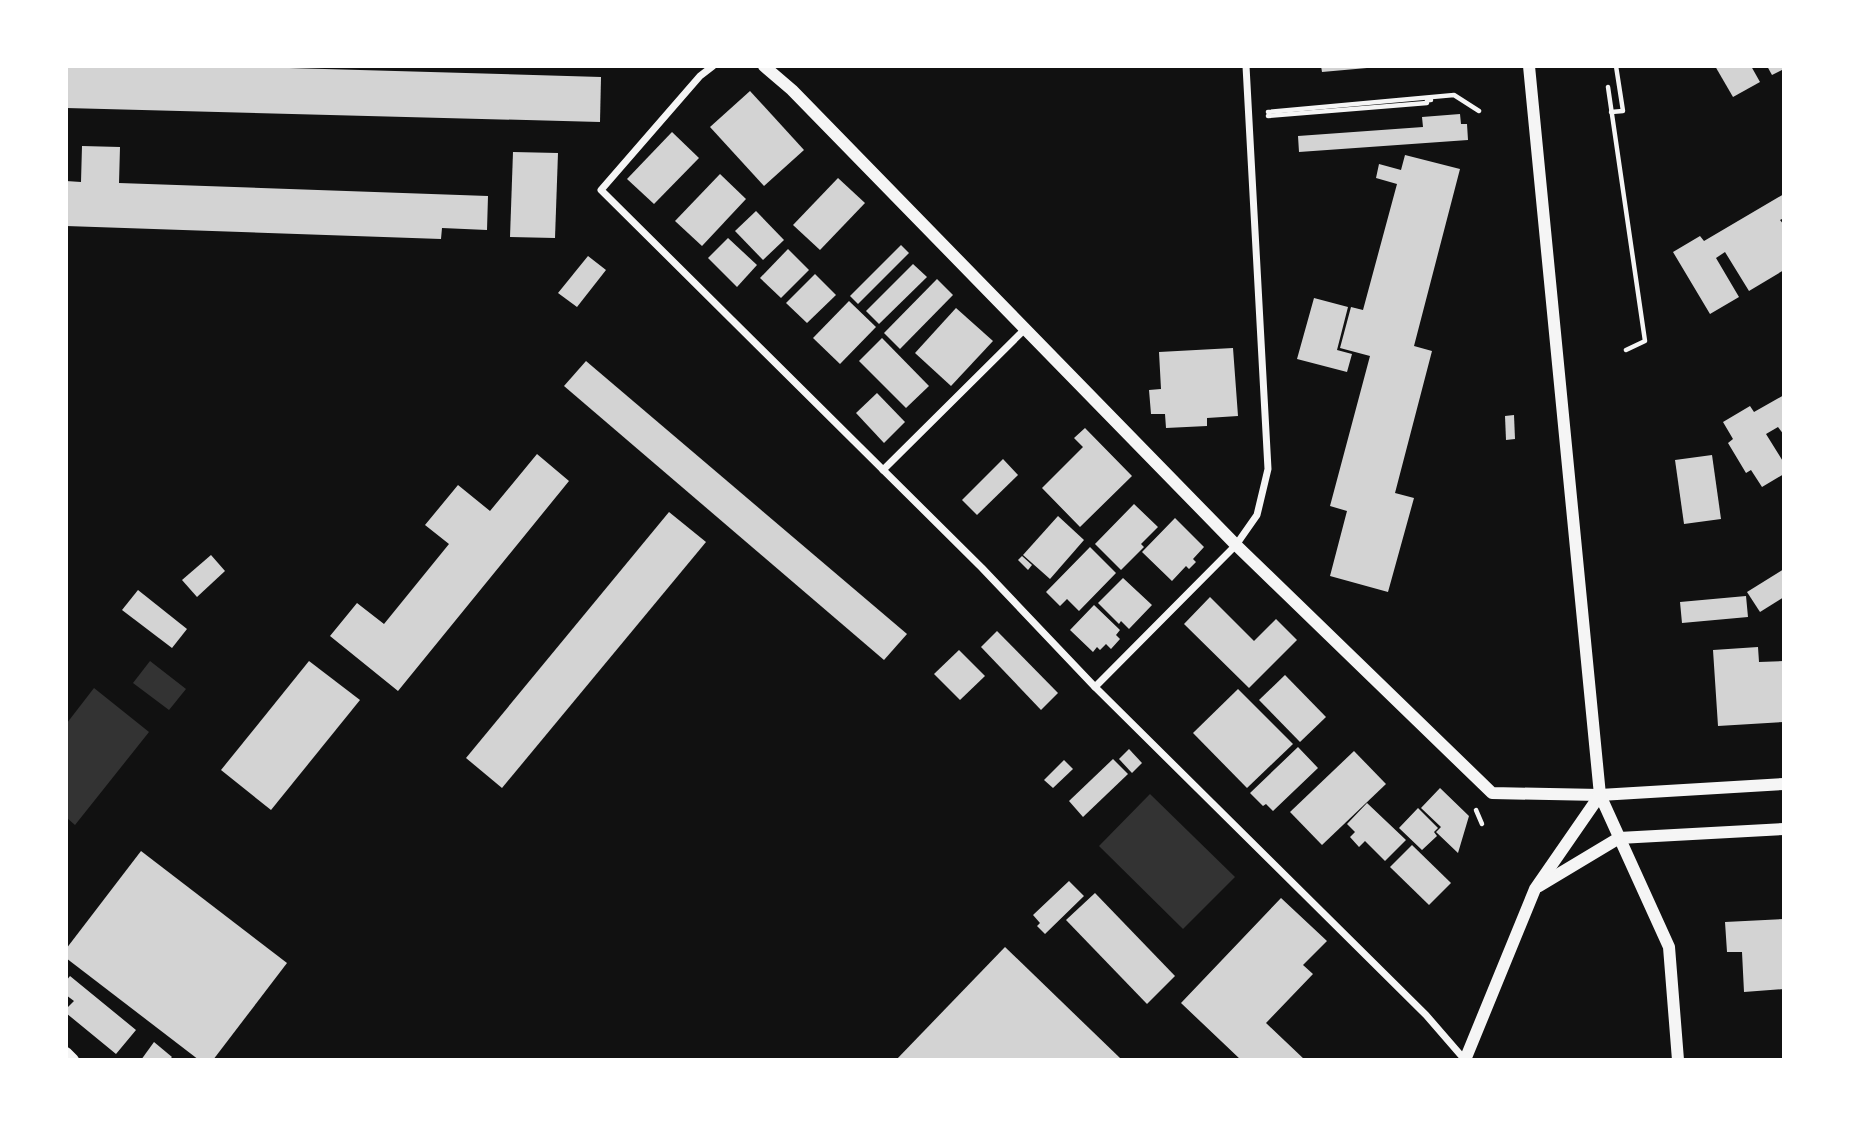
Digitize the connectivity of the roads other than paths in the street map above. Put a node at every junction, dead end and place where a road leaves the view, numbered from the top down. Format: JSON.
{"nodes":[{"id":1,"x":713,"y":66,"type":"edge"},
{"id":2,"x":764,"y":66,"type":"edge"},
{"id":3,"x":1245,"y":66,"type":"edge"},
{"id":4,"x":1529,"y":66,"type":"edge"},
{"id":5,"x":1025,"y":330,"type":"junction"},
{"id":6,"x":883,"y":470,"type":"junction"},
{"id":7,"x":1236,"y":545,"type":"junction"},
{"id":8,"x":1095,"y":687,"type":"junction"},
{"id":9,"x":1783,"y":784,"type":"edge"},
{"id":10,"x":1600,"y":795,"type":"junction"},
{"id":11,"x":1783,"y":828,"type":"edge"},
{"id":12,"x":1619,"y":838,"type":"junction"},
{"id":13,"x":1535,"y":889,"type":"junction"},
{"id":14,"x":66,"y":1053,"type":"edge"},
{"id":15,"x":73,"y":1059,"type":"edge"},
{"id":16,"x":1465,"y":1059,"type":"edge"},
{"id":17,"x":1678,"y":1059,"type":"edge"}],
"edges":[{"from":1,"to":6,"type":"street"},
{"from":2,"to":5,"type":"street"},
{"from":3,"to":7,"type":"street"},
{"from":4,"to":10,"type":"street"},
{"from":5,"to":6,"type":"street"},
{"from":5,"to":7,"type":"street"},
{"from":6,"to":8,"type":"street"},
{"from":7,"to":8,"type":"street"},
{"from":7,"to":10,"type":"street"},
{"from":8,"to":16,"type":"street"},
{"from":9,"to":10,"type":"street"},
{"from":10,"to":12,"type":"street"},
{"from":10,"to":13,"type":"street"},
{"from":11,"to":12,"type":"street"},
{"from":12,"to":13,"type":"street"},
{"from":12,"to":17,"type":"street"},
{"from":13,"to":16,"type":"street"},
{"from":14,"to":15,"type":"street"}]}
